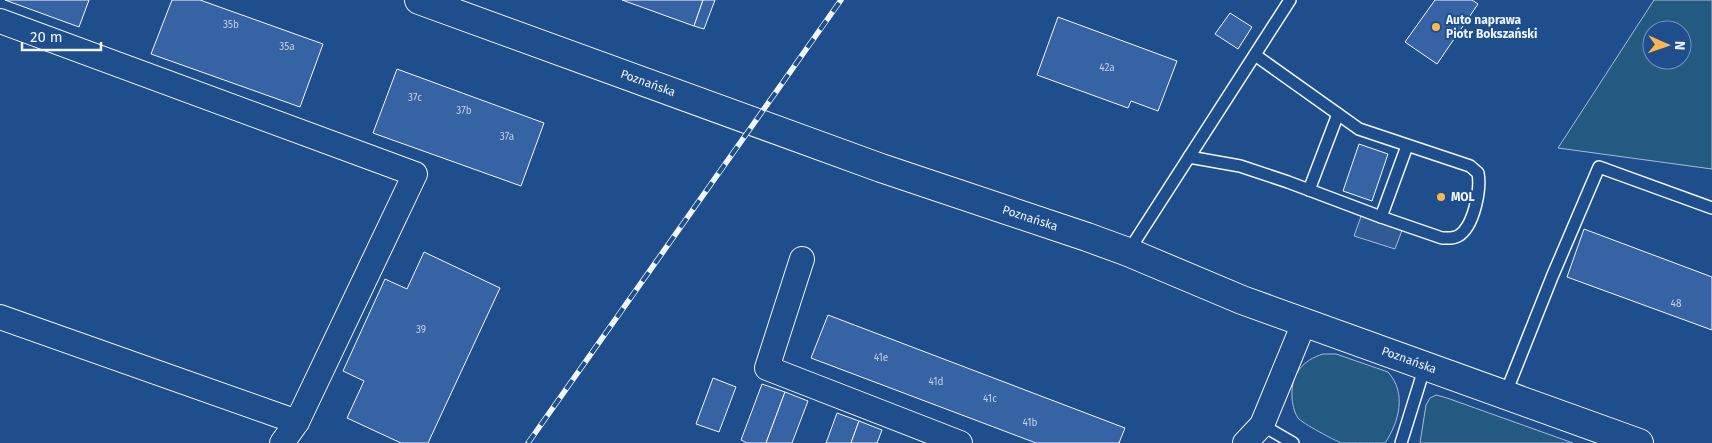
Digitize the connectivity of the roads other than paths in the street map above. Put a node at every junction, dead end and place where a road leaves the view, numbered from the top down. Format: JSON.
{"nodes":[{"id":1,"x":419,"y":0,"type":"edge"},
{"id":2,"x":1290,"y":0,"type":"edge"},
{"id":3,"x":0,"y":20,"type":"edge"},
{"id":4,"x":1255,"y":55,"type":"junction"},
{"id":5,"x":1338,"y":114,"type":"junction"},
{"id":6,"x":1407,"y":146,"type":"junction"},
{"id":7,"x":1189,"y":157,"type":"junction"},
{"id":8,"x":1308,"y":190,"type":"junction"},
{"id":9,"x":1712,"y":208,"type":"edge"},
{"id":10,"x":1381,"y":217,"type":"junction"},
{"id":11,"x":1128,"y":252,"type":"junction"},
{"id":12,"x":802,"y":259,"type":"dead end"},
{"id":13,"x":0,"y":317,"type":"edge"},
{"id":14,"x":1304,"y":323,"type":"junction"},
{"id":15,"x":1425,"y":366,"type":"junction"},
{"id":16,"x":1505,"y":395,"type":"junction"},
{"id":17,"x":297,"y":422,"type":"junction"},
{"id":18,"x":1262,"y":425,"type":"junction"},
{"id":19,"x":282,"y":443,"type":"edge"},
{"id":20,"x":960,"y":443,"type":"edge"},
{"id":21,"x":1245,"y":443,"type":"edge"},
{"id":22,"x":1293,"y":443,"type":"edge"},
{"id":23,"x":1400,"y":443,"type":"edge"},
{"id":24,"x":1639,"y":443,"type":"edge"}],
"edges":[{"from":1,"to":11,"type":"main road","name":"Poznańska"},
{"from":2,"to":4,"type":"lane"},
{"from":3,"to":17,"type":"street"},
{"from":4,"to":5,"type":"lane"},
{"from":4,"to":7,"type":"lane"},
{"from":5,"to":6,"type":"lane"},
{"from":5,"to":8,"type":"lane"},
{"from":6,"to":10,"type":"lane"},
{"from":6,"to":10,"type":"lane"},
{"from":7,"to":8,"type":"lane"},
{"from":7,"to":11,"type":"lane"},
{"from":8,"to":10,"type":"lane"},
{"from":9,"to":16,"type":"lane"},
{"from":11,"to":14,"type":"main road","name":"Poznańska"},
{"from":12,"to":20,"type":"street"},
{"from":13,"to":17,"type":"street"},
{"from":14,"to":15,"type":"main road","name":"Poznańska"},
{"from":14,"to":18,"type":"street"},
{"from":15,"to":16,"type":"main road","name":"Poznańska"},
{"from":15,"to":23,"type":"lane"},
{"from":16,"to":24,"type":"main road","name":"Poznańska"},
{"from":17,"to":19,"type":"street"},
{"from":18,"to":21,"type":"street"},
{"from":18,"to":22,"type":"lane"}]}
